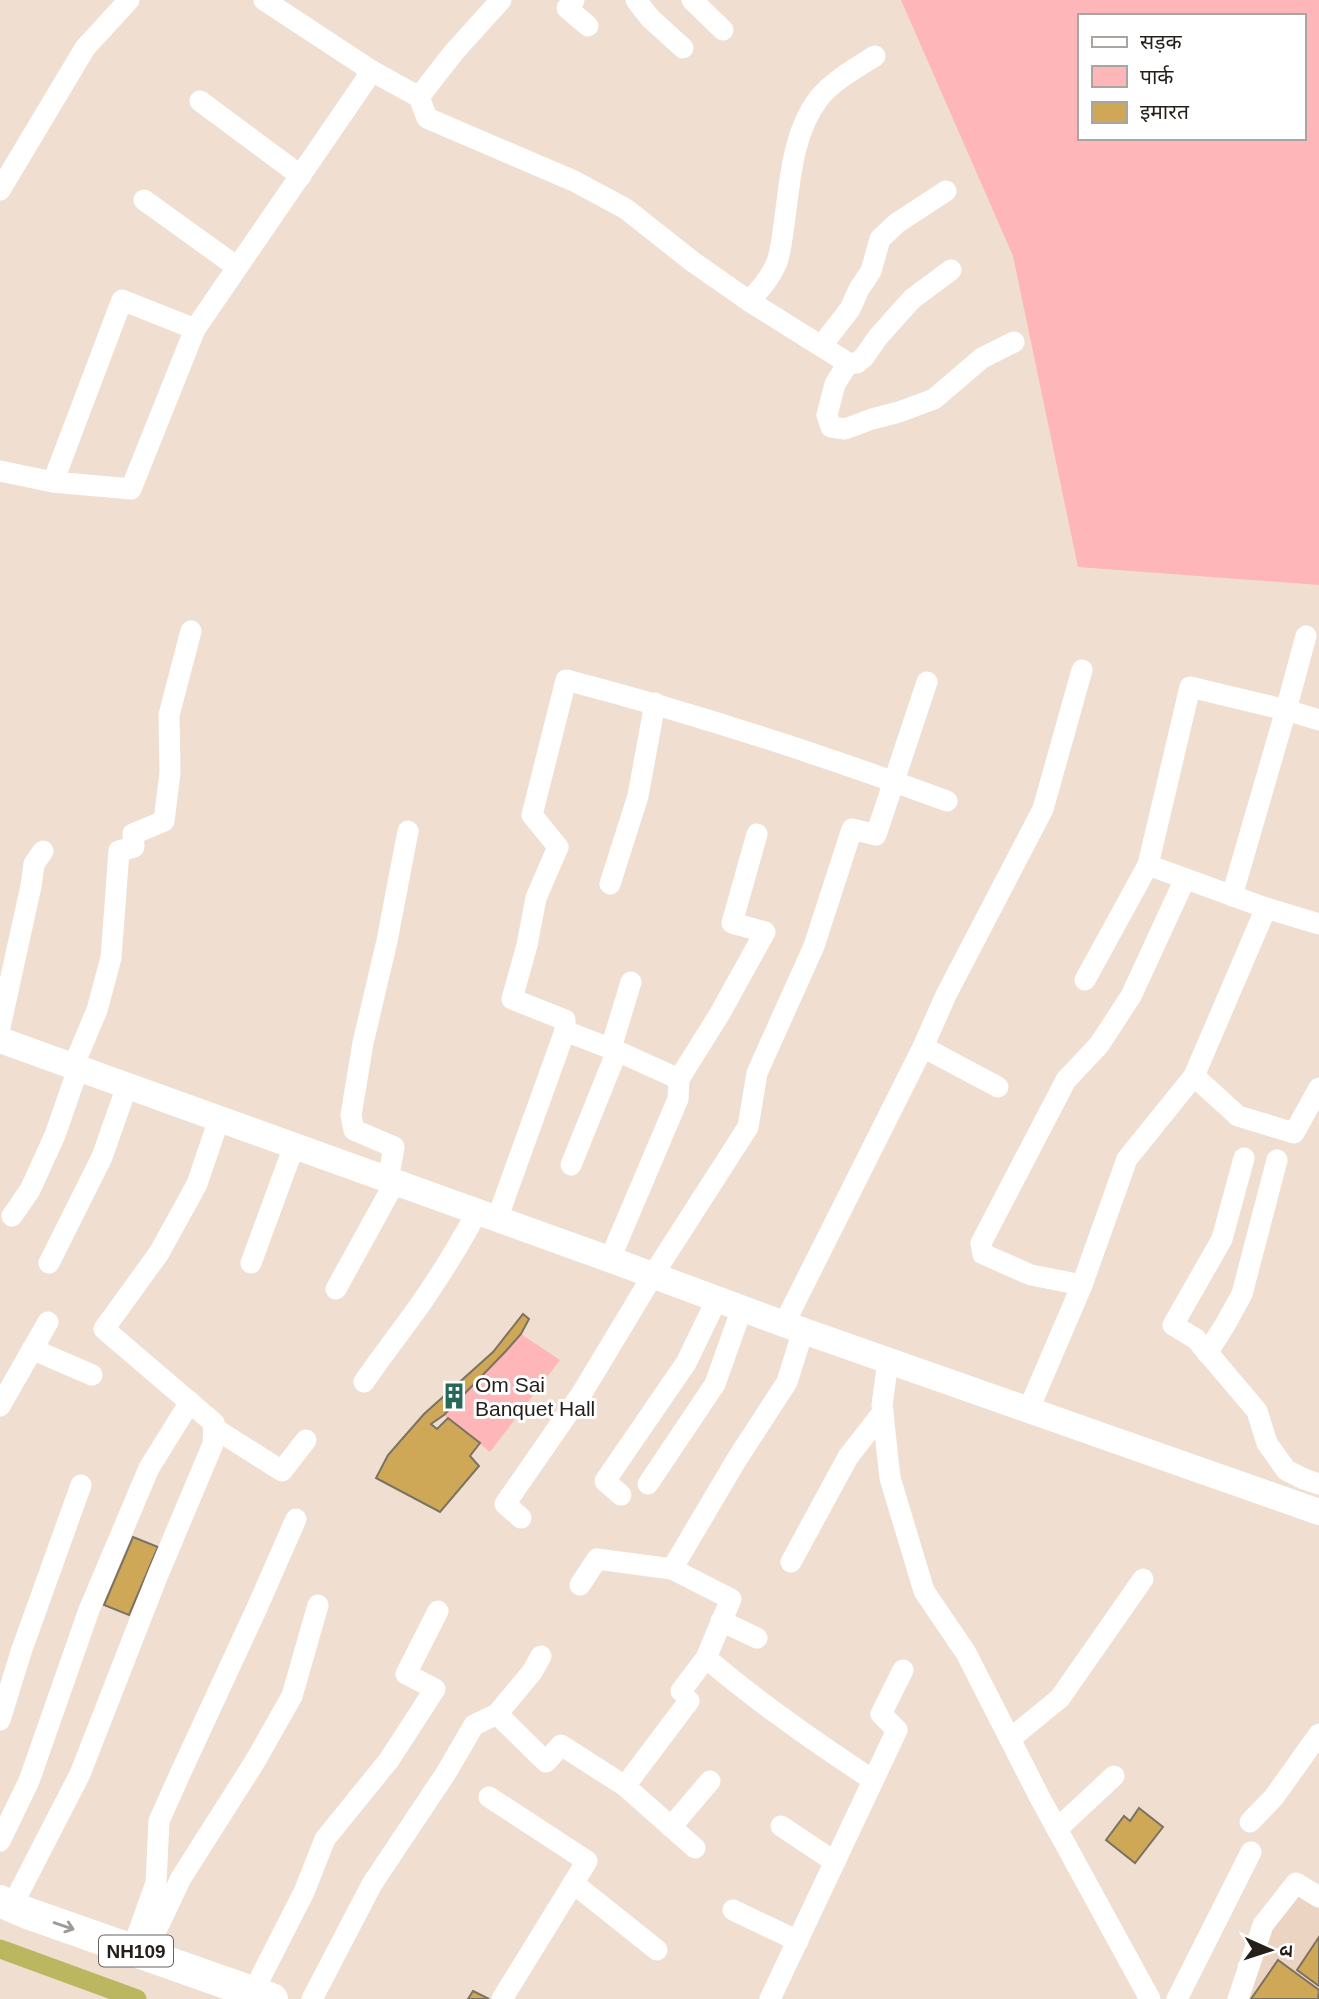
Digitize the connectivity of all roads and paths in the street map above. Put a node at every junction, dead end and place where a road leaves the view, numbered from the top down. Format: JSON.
{"nodes":[{"id":1,"x":129,"y":0,"type":"edge"},
{"id":2,"x":264,"y":0,"type":"edge"},
{"id":3,"x":501,"y":0,"type":"edge"},
{"id":4,"x":574,"y":0,"type":"edge"},
{"id":5,"x":636,"y":0,"type":"edge"},
{"id":6,"x":692,"y":0,"type":"edge"},
{"id":7,"x":588,"y":26,"type":"dead end"},
{"id":8,"x":723,"y":30,"type":"dead end"},
{"id":9,"x":682,"y":48,"type":"dead end"},
{"id":10,"x":875,"y":57,"type":"dead end"},
{"id":11,"x":372,"y":71,"type":"junction"},
{"id":12,"x":419,"y":97,"type":"junction"},
{"id":13,"x":200,"y":101,"type":"dead end"},
{"id":14,"x":301,"y":176,"type":"junction"},
{"id":15,"x":0,"y":190,"type":"edge"},
{"id":16,"x":946,"y":191,"type":"dead end"},
{"id":17,"x":144,"y":200,"type":"dead end"},
{"id":18,"x":237,"y":267,"type":"junction"},
{"id":19,"x":951,"y":270,"type":"dead end"},
{"id":20,"x":749,"y":301,"type":"junction"},
{"id":21,"x":195,"y":329,"type":"junction"},
{"id":22,"x":1014,"y":342,"type":"dead end"},
{"id":23,"x":822,"y":345,"type":"junction"},
{"id":24,"x":848,"y":363,"type":"junction"},
{"id":25,"x":0,"y":471,"type":"edge"},
{"id":26,"x":53,"y":482,"type":"junction"},
{"id":27,"x":191,"y":631,"type":"dead end"},
{"id":28,"x":1306,"y":636,"type":"dead end"},
{"id":29,"x":1082,"y":670,"type":"dead end"},
{"id":30,"x":927,"y":682,"type":"dead end"},
{"id":31,"x":655,"y":703,"type":"junction"},
{"id":32,"x":1286,"y":710,"type":"junction"},
{"id":33,"x":1319,"y":720,"type":"edge"},
{"id":34,"x":893,"y":781,"type":"junction"},
{"id":35,"x":947,"y":800,"type":"dead end"},
{"id":36,"x":408,"y":831,"type":"dead end"},
{"id":37,"x":757,"y":834,"type":"dead end"},
{"id":38,"x":44,"y":851,"type":"dead end"},
{"id":39,"x":1147,"y":864,"type":"junction"},
{"id":40,"x":1185,"y":879,"type":"junction"},
{"id":41,"x":610,"y":884,"type":"dead end"},
{"id":42,"x":1232,"y":896,"type":"junction"},
{"id":43,"x":1266,"y":908,"type":"junction"},
{"id":44,"x":1319,"y":924,"type":"edge"},
{"id":45,"x":1085,"y":980,"type":"dead end"},
{"id":46,"x":631,"y":982,"type":"dead end"},
{"id":47,"x":0,"y":1027,"type":"edge"},
{"id":48,"x":565,"y":1031,"type":"junction"},
{"id":49,"x":0,"y":1040,"type":"edge"},
{"id":50,"x":923,"y":1046,"type":"junction"},
{"id":51,"x":614,"y":1050,"type":"junction"},
{"id":52,"x":76,"y":1068,"type":"junction"},
{"id":53,"x":1194,"y":1076,"type":"junction"},
{"id":54,"x":679,"y":1079,"type":"junction"},
{"id":55,"x":127,"y":1086,"type":"junction"},
{"id":56,"x":998,"y":1087,"type":"dead end"},
{"id":57,"x":1319,"y":1088,"type":"edge"},
{"id":58,"x":219,"y":1119,"type":"junction"},
{"id":59,"x":294,"y":1146,"type":"junction"},
{"id":60,"x":1244,"y":1158,"type":"dead end"},
{"id":61,"x":1277,"y":1160,"type":"dead end"},
{"id":62,"x":571,"y":1165,"type":"dead end"},
{"id":63,"x":391,"y":1181,"type":"junction"},
{"id":64,"x":487,"y":1215,"type":"junction"},
{"id":65,"x":12,"y":1216,"type":"dead end"},
{"id":66,"x":610,"y":1259,"type":"junction"},
{"id":67,"x":49,"y":1263,"type":"dead end"},
{"id":68,"x":251,"y":1263,"type":"dead end"},
{"id":69,"x":653,"y":1275,"type":"junction"},
{"id":70,"x":1082,"y":1285,"type":"junction"},
{"id":71,"x":336,"y":1289,"type":"dead end"},
{"id":72,"x":717,"y":1299,"type":"junction"},
{"id":73,"x":742,"y":1308,"type":"junction"},
{"id":74,"x":48,"y":1322,"type":"dead end"},
{"id":75,"x":794,"y":1328,"type":"junction"},
{"id":76,"x":32,"y":1349,"type":"junction"},
{"id":77,"x":1207,"y":1353,"type":"junction"},
{"id":78,"x":888,"y":1361,"type":"junction"},
{"id":79,"x":92,"y":1375,"type":"dead end"},
{"id":80,"x":364,"y":1382,"type":"dead end"},
{"id":81,"x":190,"y":1402,"type":"junction"},
{"id":82,"x":0,"y":1406,"type":"edge"},
{"id":83,"x":1028,"y":1410,"type":"junction"},
{"id":84,"x":883,"y":1412,"type":"junction"},
{"id":85,"x":214,"y":1428,"type":"junction"},
{"id":86,"x":306,"y":1440,"type":"dead end"},
{"id":87,"x":1319,"y":1484,"type":"edge"},
{"id":88,"x":81,"y":1485,"type":"dead end"},
{"id":89,"x":648,"y":1485,"type":"dead end"},
{"id":90,"x":621,"y":1495,"type":"dead end"},
{"id":91,"x":1319,"y":1512,"type":"edge"},
{"id":92,"x":521,"y":1518,"type":"dead end"},
{"id":93,"x":296,"y":1520,"type":"dead end"},
{"id":94,"x":791,"y":1562,"type":"dead end"},
{"id":95,"x":672,"y":1569,"type":"junction"},
{"id":96,"x":1143,"y":1579,"type":"dead end"},
{"id":97,"x":580,"y":1585,"type":"dead end"},
{"id":98,"x":318,"y":1605,"type":"dead end"},
{"id":99,"x":438,"y":1611,"type":"dead end"},
{"id":100,"x":722,"y":1621,"type":"junction"},
{"id":101,"x":757,"y":1638,"type":"dead end"},
{"id":102,"x":541,"y":1656,"type":"dead end"},
{"id":103,"x":706,"y":1658,"type":"junction"},
{"id":104,"x":903,"y":1670,"type":"dead end"},
{"id":105,"x":497,"y":1714,"type":"junction"},
{"id":106,"x":0,"y":1720,"type":"edge"},
{"id":107,"x":1319,"y":1734,"type":"edge"},
{"id":108,"x":1010,"y":1740,"type":"junction"},
{"id":109,"x":1114,"y":1776,"type":"dead end"},
{"id":110,"x":873,"y":1780,"type":"junction"},
{"id":111,"x":710,"y":1782,"type":"dead end"},
{"id":112,"x":625,"y":1786,"type":"junction"},
{"id":113,"x":489,"y":1797,"type":"dead end"},
{"id":114,"x":1250,"y":1822,"type":"dead end"},
{"id":115,"x":781,"y":1826,"type":"dead end"},
{"id":116,"x":671,"y":1827,"type":"junction"},
{"id":117,"x":1056,"y":1829,"type":"junction"},
{"id":118,"x":0,"y":1840,"type":"edge"},
{"id":119,"x":695,"y":1849,"type":"dead end"},
{"id":120,"x":1251,"y":1852,"type":"dead end"},
{"id":121,"x":835,"y":1862,"type":"junction"},
{"id":122,"x":573,"y":1883,"type":"junction"},
{"id":123,"x":1319,"y":1896,"type":"edge"},
{"id":124,"x":733,"y":1910,"type":"dead end"},
{"id":125,"x":4,"y":1911,"type":"edge"},
{"id":126,"x":798,"y":1941,"type":"junction"},
{"id":127,"x":657,"y":1950,"type":"dead end"},
{"id":128,"x":139,"y":1952,"type":"junction"},
{"id":129,"x":238,"y":1995,"type":"edge"},
{"id":130,"x":312,"y":1999,"type":"edge"},
{"id":131,"x":502,"y":1999,"type":"edge"},
{"id":132,"x":770,"y":1999,"type":"edge"},
{"id":133,"x":1150,"y":1999,"type":"edge"},
{"id":134,"x":1177,"y":1999,"type":"edge"},
{"id":135,"x":1238,"y":1999,"type":"edge"}],
"edges":[{"from":1,"to":15,"type":"street"},
{"from":2,"to":11,"type":"street"},
{"from":3,"to":12,"type":"street"},
{"from":4,"to":7,"type":"street"},
{"from":5,"to":9,"type":"street"},
{"from":6,"to":8,"type":"street"},
{"from":10,"to":20,"type":"street"},
{"from":11,"to":12,"type":"street"},
{"from":11,"to":14,"type":"street"},
{"from":12,"to":20,"type":"street"},
{"from":13,"to":14,"type":"street"},
{"from":14,"to":18,"type":"street"},
{"from":16,"to":23,"type":"street"},
{"from":17,"to":18,"type":"street"},
{"from":18,"to":21,"type":"street"},
{"from":19,"to":24,"type":"street"},
{"from":20,"to":23,"type":"street"},
{"from":21,"to":26,"type":"street"},
{"from":21,"to":26,"type":"street"},
{"from":22,"to":24,"type":"street"},
{"from":23,"to":24,"type":"street"},
{"from":25,"to":26,"type":"street"},
{"from":27,"to":52,"type":"street"},
{"from":28,"to":32,"type":"street"},
{"from":29,"to":50,"type":"street"},
{"from":30,"to":34,"type":"street"},
{"from":31,"to":34,"type":"street"},
{"from":31,"to":41,"type":"street"},
{"from":31,"to":48,"type":"street"},
{"from":32,"to":33,"type":"street"},
{"from":32,"to":39,"type":"street"},
{"from":32,"to":42,"type":"street"},
{"from":34,"to":35,"type":"street"},
{"from":34,"to":69,"type":"street"},
{"from":36,"to":63,"type":"street"},
{"from":37,"to":54,"type":"street"},
{"from":38,"to":47,"type":"street"},
{"from":39,"to":40,"type":"street"},
{"from":39,"to":45,"type":"street"},
{"from":40,"to":42,"type":"street"},
{"from":40,"to":70,"type":"street"},
{"from":42,"to":43,"type":"street"},
{"from":43,"to":44,"type":"street"},
{"from":43,"to":53,"type":"street"},
{"from":46,"to":51,"type":"street"},
{"from":48,"to":51,"type":"street"},
{"from":48,"to":64,"type":"street"},
{"from":49,"to":52,"type":"main road"},
{"from":50,"to":56,"type":"street"},
{"from":50,"to":75,"type":"street"},
{"from":51,"to":54,"type":"street"},
{"from":51,"to":62,"type":"street"},
{"from":52,"to":55,"type":"main road"},
{"from":52,"to":65,"type":"street"},
{"from":53,"to":57,"type":"street"},
{"from":53,"to":70,"type":"street"},
{"from":54,"to":66,"type":"street"},
{"from":55,"to":58,"type":"main road"},
{"from":55,"to":67,"type":"street"},
{"from":58,"to":59,"type":"main road"},
{"from":58,"to":81,"type":"street"},
{"from":59,"to":63,"type":"main road"},
{"from":59,"to":68,"type":"street"},
{"from":60,"to":77,"type":"street"},
{"from":61,"to":77,"type":"street"},
{"from":63,"to":64,"type":"main road"},
{"from":63,"to":71,"type":"street"},
{"from":64,"to":66,"type":"main road"},
{"from":64,"to":80,"type":"street"},
{"from":66,"to":69,"type":"main road"},
{"from":69,"to":72,"type":"main road"},
{"from":69,"to":92,"type":"street"},
{"from":70,"to":83,"type":"street"},
{"from":72,"to":73,"type":"main road"},
{"from":72,"to":90,"type":"street"},
{"from":73,"to":75,"type":"main road"},
{"from":73,"to":89,"type":"street"},
{"from":74,"to":76,"type":"street"},
{"from":75,"to":78,"type":"main road"},
{"from":75,"to":95,"type":"street"},
{"from":76,"to":79,"type":"street"},
{"from":76,"to":82,"type":"street"},
{"from":77,"to":87,"type":"street"},
{"from":78,"to":83,"type":"main road"},
{"from":78,"to":84,"type":"street"},
{"from":81,"to":85,"type":"street"},
{"from":81,"to":118,"type":"street"},
{"from":83,"to":91,"type":"main road"},
{"from":84,"to":94,"type":"street"},
{"from":84,"to":108,"type":"street"},
{"from":85,"to":86,"type":"street"},
{"from":85,"to":125,"type":"street"},
{"from":88,"to":106,"type":"street"},
{"from":93,"to":128,"type":"street"},
{"from":95,"to":97,"type":"street"},
{"from":95,"to":100,"type":"street"},
{"from":96,"to":108,"type":"street"},
{"from":98,"to":128,"type":"street"},
{"from":99,"to":129,"type":"street"},
{"from":100,"to":101,"type":"street"},
{"from":100,"to":103,"type":"street"},
{"from":102,"to":105,"type":"street"},
{"from":103,"to":110,"type":"street"},
{"from":103,"to":112,"type":"street"},
{"from":104,"to":110,"type":"street"},
{"from":105,"to":112,"type":"street"},
{"from":105,"to":130,"type":"street"},
{"from":107,"to":114,"type":"street"},
{"from":108,"to":117,"type":"street"},
{"from":109,"to":117,"type":"street"},
{"from":110,"to":121,"type":"street"},
{"from":111,"to":116,"type":"street"},
{"from":112,"to":116,"type":"street"},
{"from":113,"to":122,"type":"street"},
{"from":115,"to":121,"type":"street"},
{"from":116,"to":119,"type":"street"},
{"from":117,"to":133,"type":"street"},
{"from":120,"to":134,"type":"street"},
{"from":121,"to":126,"type":"street"},
{"from":122,"to":127,"type":"street"},
{"from":122,"to":131,"type":"street"},
{"from":123,"to":135,"type":"street"},
{"from":124,"to":126,"type":"street"},
{"from":125,"to":128,"type":"highway","number":"NH109","one_way":true},
{"from":125,"to":129,"type":"highway","number":"NH109"},
{"from":126,"to":132,"type":"street"},
{"from":128,"to":129,"type":"highway","number":"NH109"}]}
